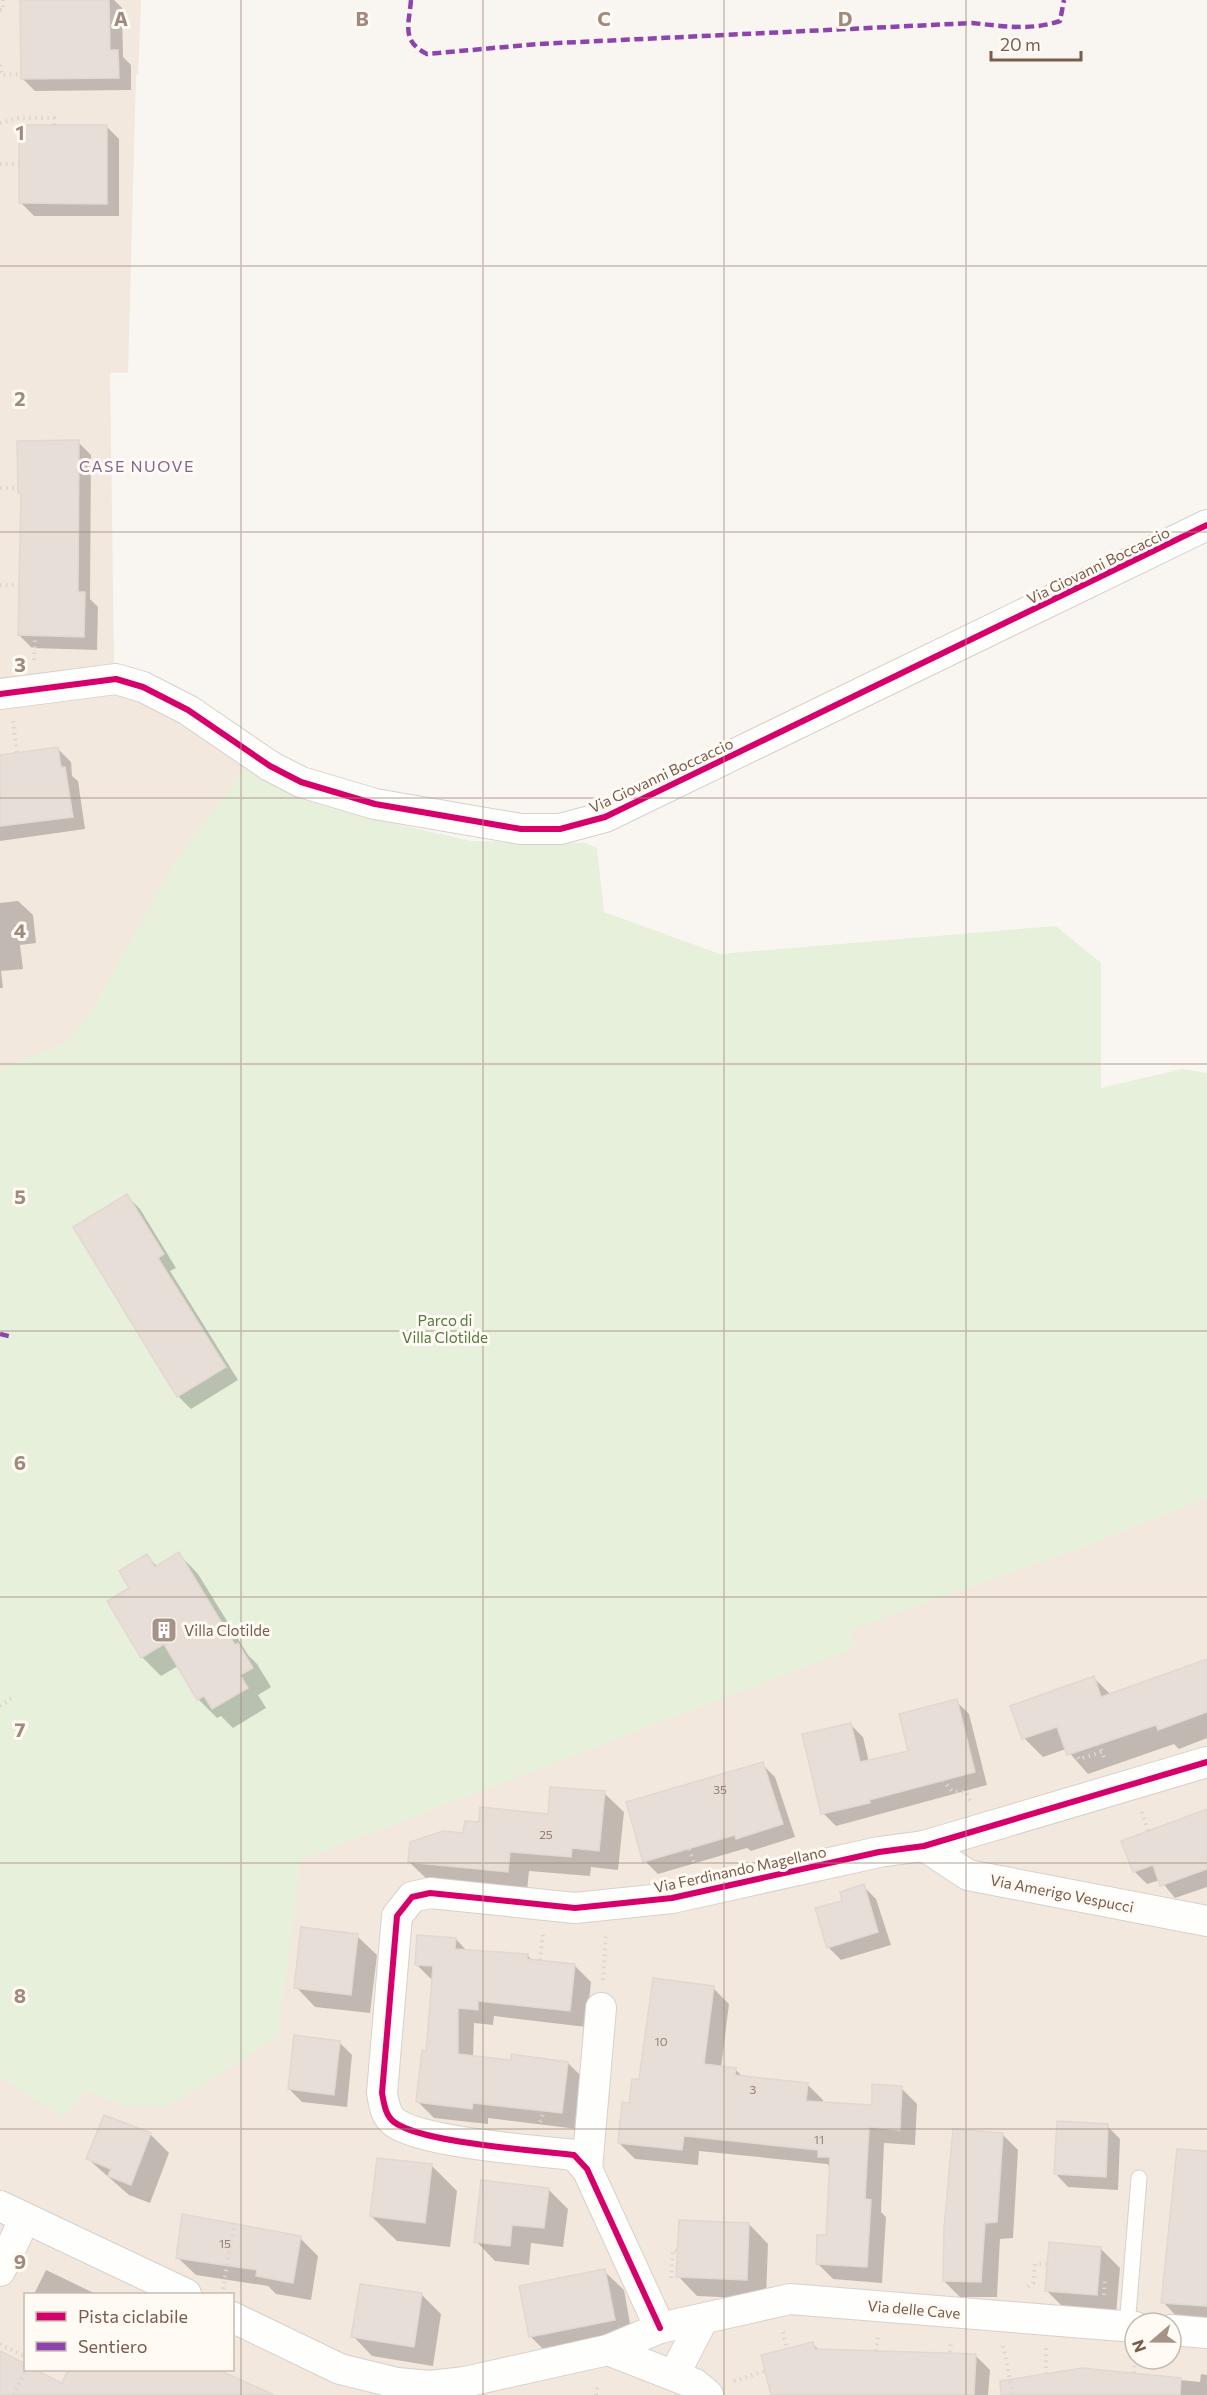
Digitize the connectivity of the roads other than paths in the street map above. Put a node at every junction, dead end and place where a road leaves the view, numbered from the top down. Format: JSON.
{"nodes":[{"id":1,"x":1207,"y":525,"type":"edge"},
{"id":2,"x":6,"y":706,"type":"edge"},
{"id":3,"x":1207,"y":1762,"type":"edge"},
{"id":4,"x":924,"y":1846,"type":"junction"},
{"id":5,"x":1207,"y":1921,"type":"edge"},
{"id":6,"x":601,"y":2008,"type":"road end"},
{"id":7,"x":587,"y":2169,"type":"junction"},
{"id":8,"x":1139,"y":2178,"type":"dead end"},
{"id":9,"x":13,"y":2212,"type":"edge"},
{"id":10,"x":0,"y":2271,"type":"edge"},
{"id":11,"x":182,"y":2293,"type":"edge"},
{"id":12,"x":234,"y":2308,"type":"edge"},
{"id":13,"x":1133,"y":2311,"type":"edge"},
{"id":14,"x":703,"y":2319,"type":"junction"},
{"id":15,"x":660,"y":2328,"type":"junction"},
{"id":16,"x":1183,"y":2331,"type":"edge"},
{"id":17,"x":1207,"y":2333,"type":"edge"},
{"id":18,"x":1123,"y":2334,"type":"edge"},
{"id":19,"x":608,"y":2350,"type":"junction"},
{"id":20,"x":674,"y":2375,"type":"junction"},
{"id":21,"x":719,"y":2388,"type":"edge"}],
"edges":[{"from":1,"to":2,"type":"street","name":"Via Giovanni Boccaccio"},
{"from":3,"to":4,"type":"street","name":"Via Ferdinando Magellano"},
{"from":4,"to":5,"type":"street","name":"Via Amerigo Vespucci"},
{"from":4,"to":7,"type":"street","name":"Via Ferdinando Magellano"},
{"from":6,"to":7,"type":"street"},
{"from":7,"to":15,"type":"street"},
{"from":8,"to":13,"type":"lane"},
{"from":9,"to":10,"type":"street"},
{"from":9,"to":11,"type":"street"},
{"from":12,"to":19,"type":"street","name":"Via delle Cave"},
{"from":14,"to":15,"type":"street","name":"Via delle Cave"},
{"from":14,"to":18,"type":"street","name":"Via delle Cave"},
{"from":14,"to":20,"type":"street"},
{"from":15,"to":19,"type":"street","name":"Via delle Cave"},
{"from":16,"to":17,"type":"street"},
{"from":19,"to":20,"type":"street"},
{"from":20,"to":21,"type":"street"}]}
